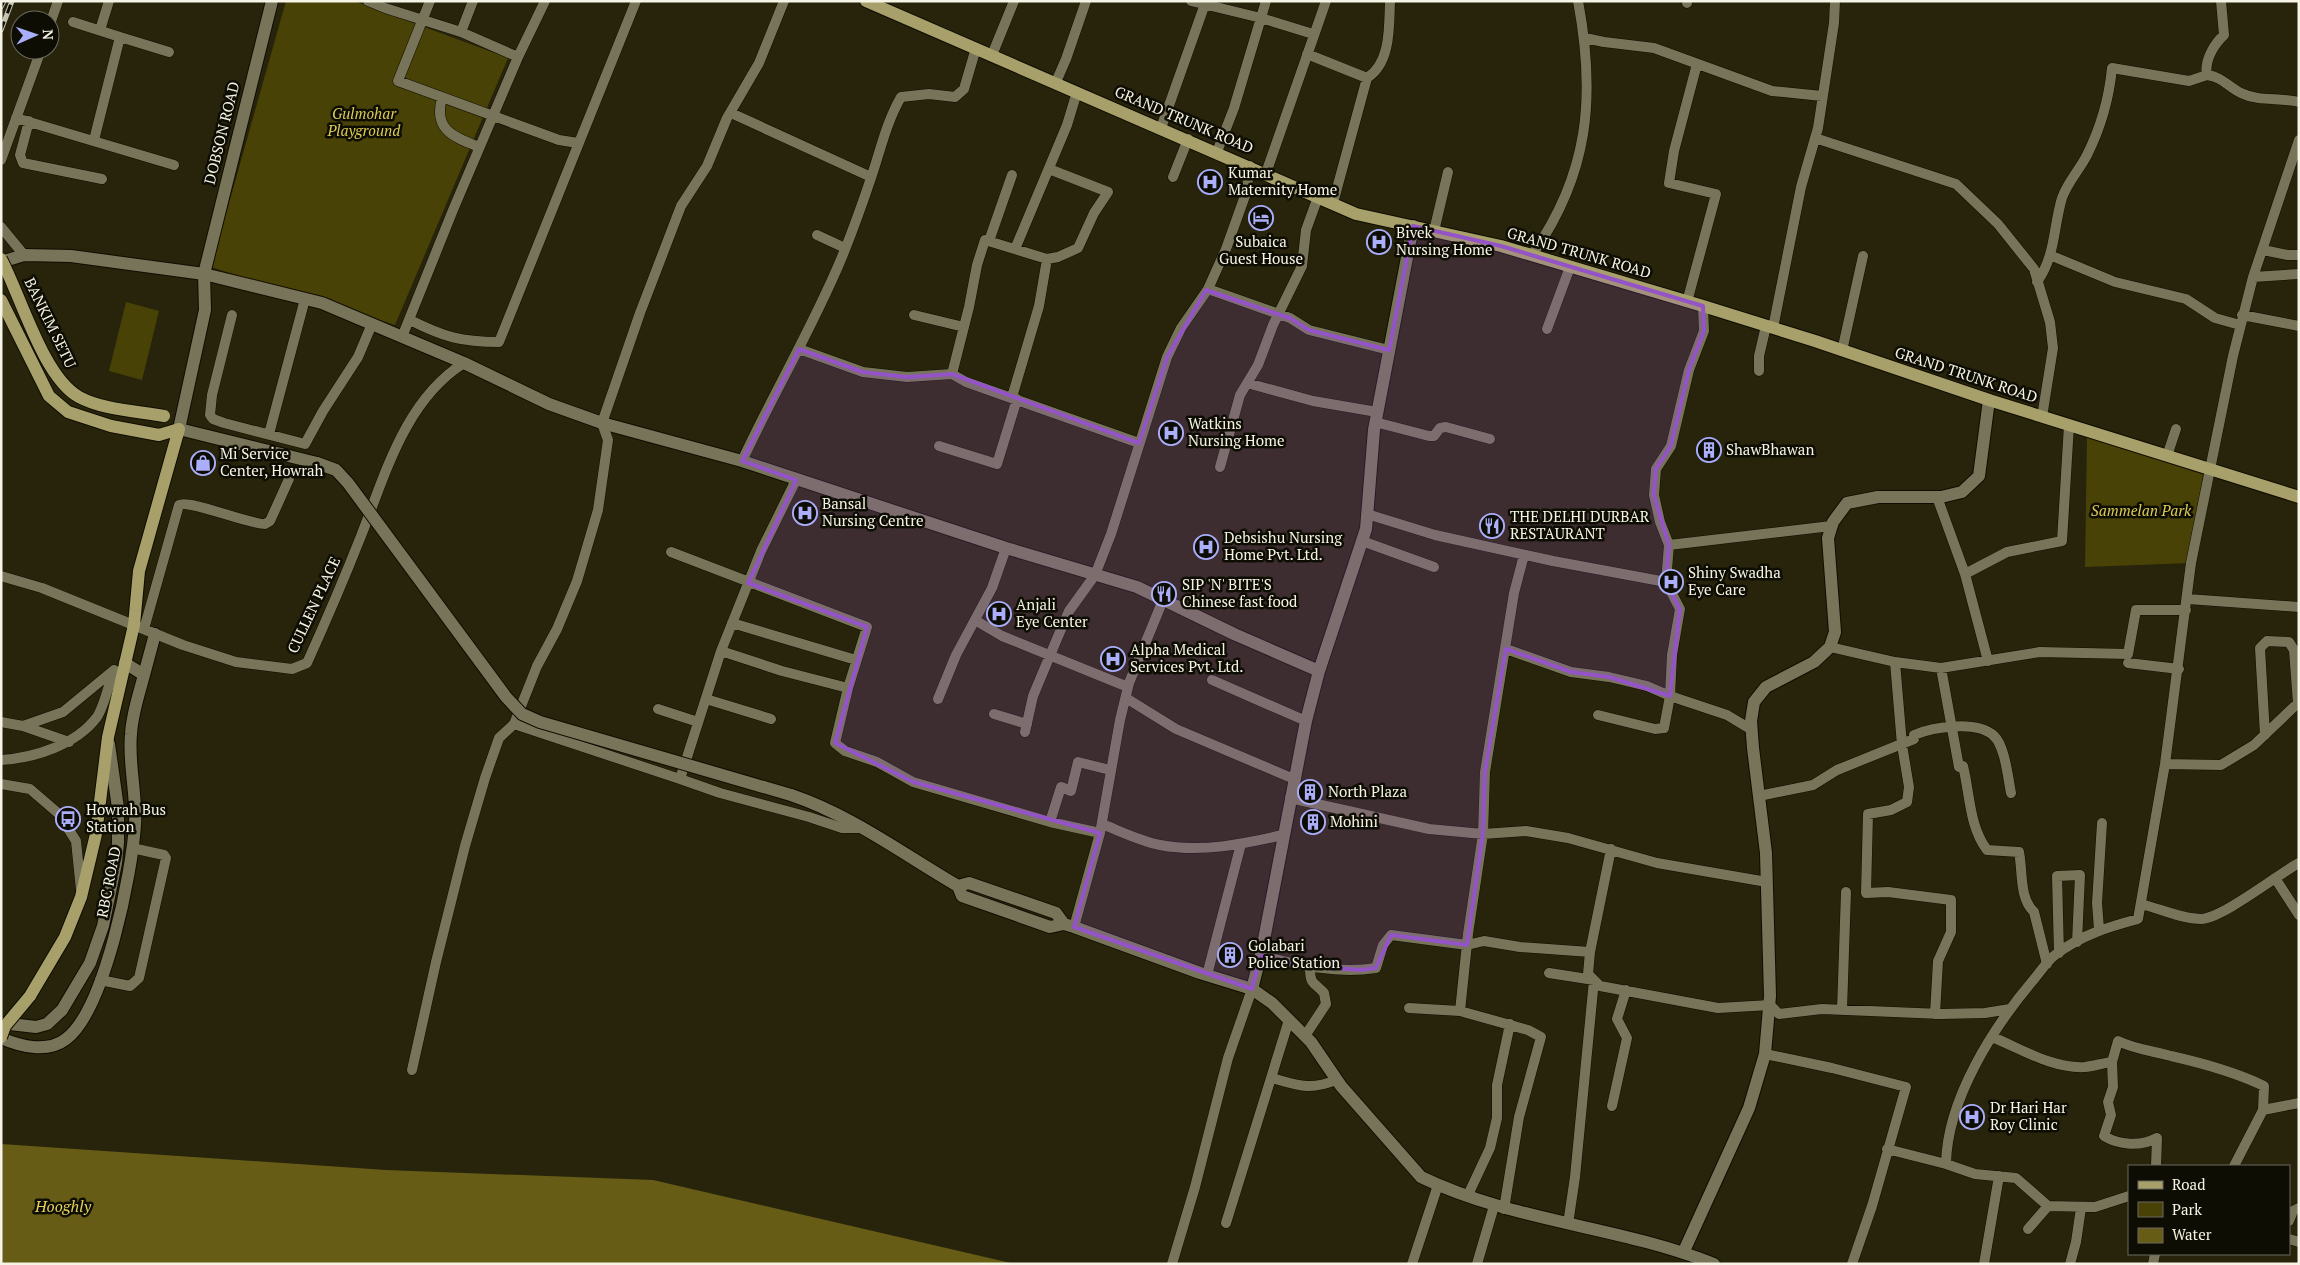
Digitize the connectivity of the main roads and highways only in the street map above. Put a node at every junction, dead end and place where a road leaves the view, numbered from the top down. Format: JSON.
{"nodes":[{"id":1,"x":866,"y":1,"type":"edge"},
{"id":2,"x":1,"y":260,"type":"edge"},
{"id":3,"x":1,"y":300,"type":"edge"},
{"id":4,"x":180,"y":429,"type":"junction"},
{"id":5,"x":2299,"y":497,"type":"edge"},
{"id":6,"x":1,"y":1037,"type":"edge"}],
"edges":[{"from":1,"to":5,"type":"main road","name":"GRAND TRUNK ROAD"},
{"from":2,"to":4,"type":"main road","name":"BANKIM SETU","bridge":true},
{"from":3,"to":4,"type":"main road"},
{"from":4,"to":6,"type":"main road","bridge":true}]}
